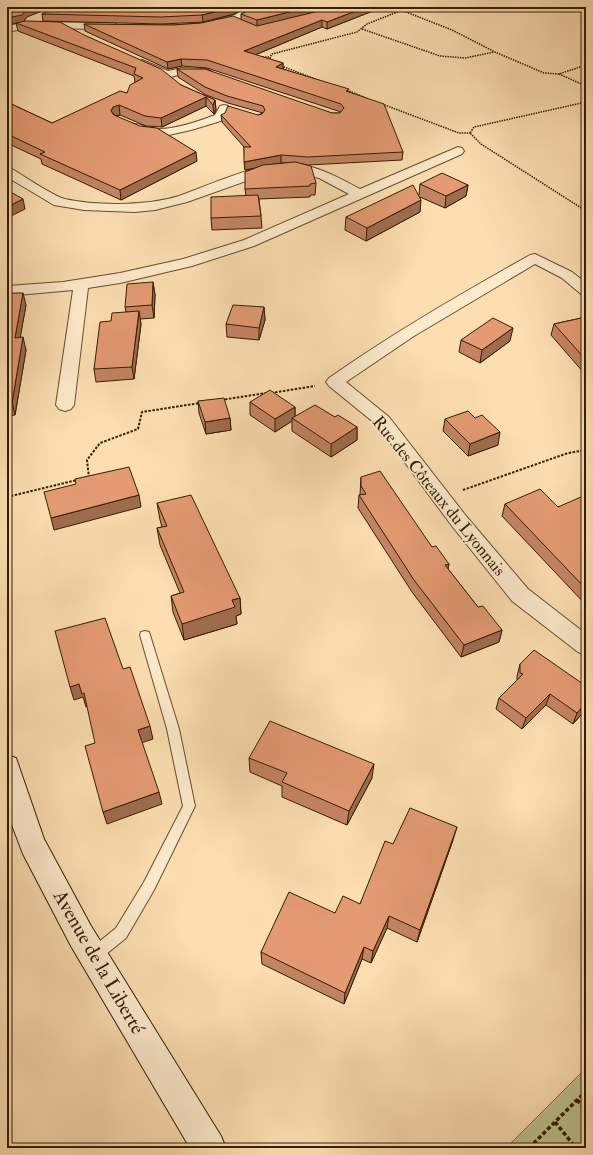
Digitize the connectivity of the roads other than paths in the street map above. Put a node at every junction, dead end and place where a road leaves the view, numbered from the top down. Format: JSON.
{"nodes":[{"id":1,"x":255,"y":7,"type":"edge"},
{"id":2,"x":42,"y":16,"type":"edge"},
{"id":3,"x":28,"y":25,"type":"junction"},
{"id":4,"x":64,"y":26,"type":"junction"},
{"id":5,"x":126,"y":27,"type":"edge"},
{"id":6,"x":198,"y":27,"type":"edge"},
{"id":7,"x":7,"y":29,"type":"edge"},
{"id":8,"x":84,"y":36,"type":"edge"},
{"id":9,"x":132,"y":59,"type":"edge"},
{"id":10,"x":214,"y":74,"type":"edge"},
{"id":11,"x":167,"y":75,"type":"junction"},
{"id":12,"x":178,"y":84,"type":"edge"},
{"id":13,"x":211,"y":103,"type":"edge"},
{"id":14,"x":126,"y":123,"type":"edge"},
{"id":15,"x":458,"y":151,"type":"dead end"},
{"id":16,"x":7,"y":172,"type":"edge"},
{"id":17,"x":360,"y":195,"type":"junction"},
{"id":18,"x":81,"y":284,"type":"junction"},
{"id":19,"x":7,"y":291,"type":"edge"},
{"id":20,"x":586,"y":291,"type":"edge"},
{"id":21,"x":65,"y":405,"type":"dead end"},
{"id":22,"x":145,"y":635,"type":"dead end"},
{"id":23,"x":586,"y":646,"type":"edge"},
{"id":24,"x":7,"y":766,"type":"edge"},
{"id":25,"x":94,"y":955,"type":"junction"},
{"id":26,"x":209,"y":1148,"type":"edge"}],
"edges":[{"from":1,"to":6,"type":"street"},
{"from":2,"to":3,"type":"street"},
{"from":3,"to":4,"type":"street"},
{"from":3,"to":7,"type":"street"},
{"from":4,"to":5,"type":"street"},
{"from":4,"to":8,"type":"street"},
{"from":9,"to":11,"type":"street"},
{"from":10,"to":11,"type":"street"},
{"from":11,"to":12,"type":"street"},
{"from":13,"to":14,"type":"street"},
{"from":15,"to":17,"type":"street"},
{"from":16,"to":17,"type":"street"},
{"from":17,"to":18,"type":"street"},
{"from":18,"to":19,"type":"street"},
{"from":18,"to":21,"type":"street"},
{"from":20,"to":23,"type":"street","name":"Rue des Côteaux du Lyonnais"},
{"from":22,"to":25,"type":"lane"},
{"from":24,"to":25,"type":"street","name":"Avenue de la Liberté"},
{"from":25,"to":26,"type":"street","name":"Avenue de la Liberté"}]}
